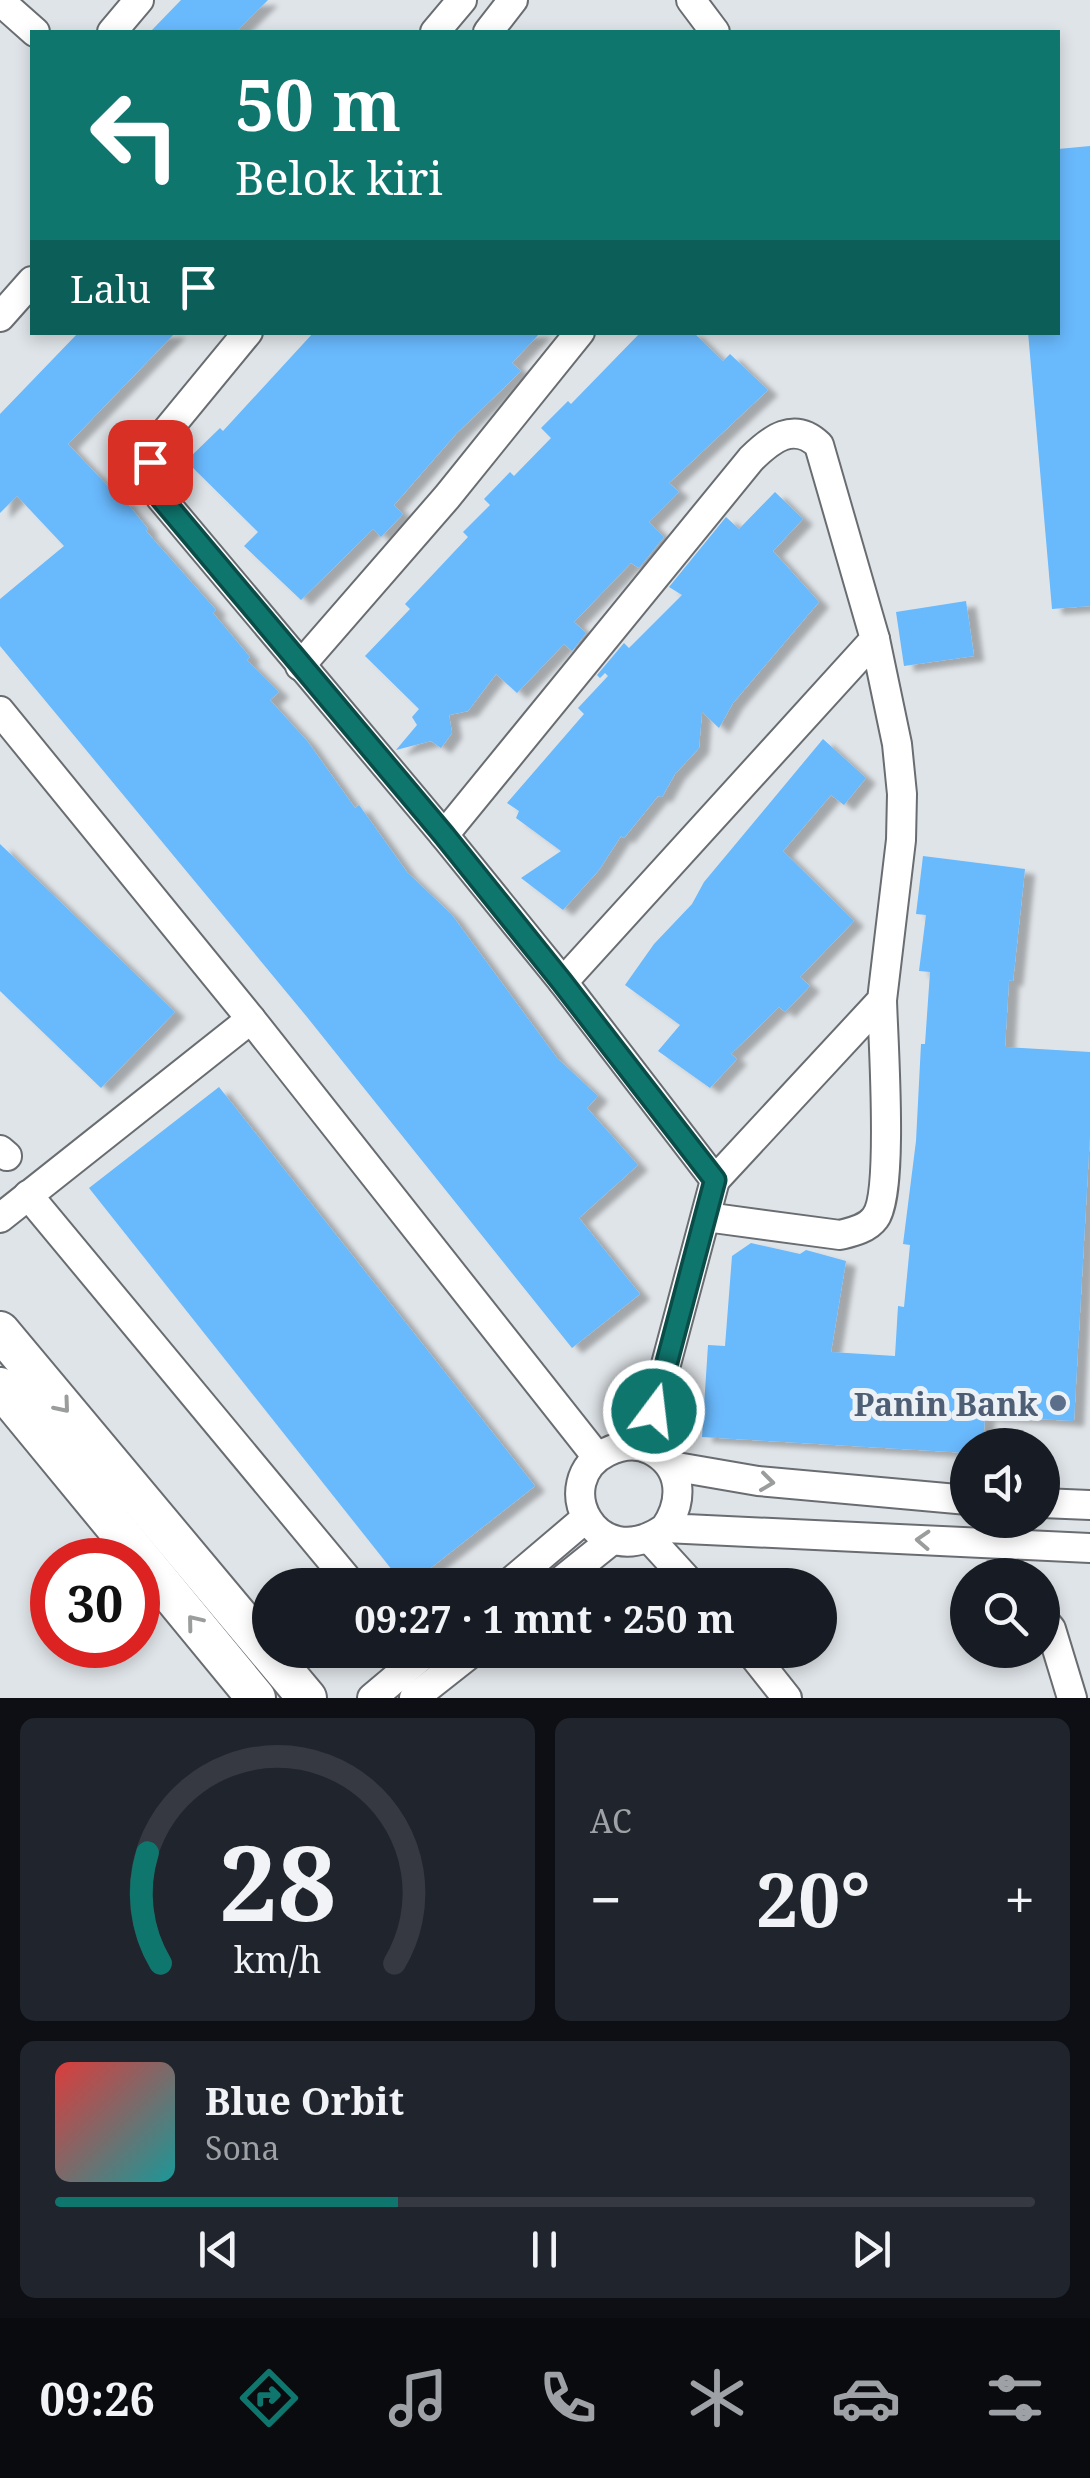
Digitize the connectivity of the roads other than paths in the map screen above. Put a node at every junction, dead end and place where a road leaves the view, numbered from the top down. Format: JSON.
{"nodes":[{"id":1,"x":139,"y":0,"type":"edge"},
{"id":2,"x":462,"y":0,"type":"edge"},
{"id":3,"x":514,"y":0,"type":"edge"},
{"id":4,"x":691,"y":0,"type":"edge"},
{"id":5,"x":0,"y":1,"type":"edge"},
{"id":6,"x":33,"y":30,"type":"edge"},
{"id":7,"x":114,"y":30,"type":"edge"},
{"id":8,"x":438,"y":30,"type":"edge"},
{"id":9,"x":490,"y":30,"type":"edge"},
{"id":10,"x":714,"y":30,"type":"edge"},
{"id":11,"x":30,"y":283,"type":"edge"},
{"id":12,"x":0,"y":318,"type":"edge"},
{"id":13,"x":246,"y":335,"type":"edge"},
{"id":14,"x":578,"y":335,"type":"edge"},
{"id":15,"x":874,"y":639,"type":"junction"},
{"id":16,"x":300,"y":666,"type":"junction"},
{"id":17,"x":0,"y":711,"type":"edge"},
{"id":18,"x":444,"y":835,"type":"junction"},
{"id":19,"x":562,"y":982,"type":"junction"},
{"id":20,"x":882,"y":1000,"type":"junction"},
{"id":21,"x":251,"y":1019,"type":"junction"},
{"id":22,"x":715,"y":1180,"type":"junction"},
{"id":23,"x":28,"y":1195,"type":"junction"},
{"id":24,"x":2,"y":1217,"type":"edge"},
{"id":25,"x":706,"y":1217,"type":"junction"},
{"id":26,"x":0,"y":1332,"type":"edge"},
{"id":27,"x":0,"y":1387,"type":"edge"},
{"id":28,"x":644,"y":1447,"type":"junction"},
{"id":29,"x":597,"y":1457,"type":"junction"},
{"id":30,"x":671,"y":1466,"type":"junction"},
{"id":31,"x":823,"y":1488,"type":"junction"},
{"id":32,"x":950,"y":1499,"type":"edge"},
{"id":33,"x":1060,"y":1504,"type":"edge"},
{"id":34,"x":1090,"y":1505,"type":"edge"},
{"id":35,"x":586,"y":1518,"type":"junction"},
{"id":36,"x":657,"y":1534,"type":"junction"},
{"id":37,"x":823,"y":1536,"type":"junction"},
{"id":38,"x":612,"y":1540,"type":"junction"},
{"id":39,"x":1090,"y":1548,"type":"edge"},
{"id":40,"x":338,"y":1568,"type":"edge"},
{"id":41,"x":527,"y":1568,"type":"edge"},
{"id":42,"x":577,"y":1568,"type":"edge"},
{"id":43,"x":680,"y":1568,"type":"edge"},
{"id":44,"x":1060,"y":1659,"type":"edge"},
{"id":45,"x":412,"y":1668,"type":"edge"},
{"id":46,"x":764,"y":1668,"type":"edge"},
{"id":47,"x":256,"y":1698,"type":"edge"},
{"id":48,"x":308,"y":1698,"type":"edge"},
{"id":49,"x":372,"y":1698,"type":"edge"},
{"id":50,"x":788,"y":1698,"type":"edge"},
{"id":51,"x":1072,"y":1698,"type":"edge"}],
"edges":[{"from":1,"to":7,"type":"street"},
{"from":2,"to":8,"type":"street"},
{"from":3,"to":9,"type":"street"},
{"from":4,"to":10,"type":"street"},
{"from":5,"to":6,"type":"street"},
{"from":11,"to":12,"type":"street"},
{"from":13,"to":16,"type":"street"},
{"from":14,"to":16,"type":"street"},
{"from":15,"to":18,"type":"street"},
{"from":15,"to":19,"type":"street"},
{"from":15,"to":20,"type":"street"},
{"from":16,"to":18,"type":"street"},
{"from":17,"to":21,"type":"street"},
{"from":18,"to":19,"type":"street"},
{"from":19,"to":22,"type":"street"},
{"from":20,"to":22,"type":"street"},
{"from":20,"to":25,"type":"street"},
{"from":21,"to":23,"type":"street"},
{"from":21,"to":29,"type":"street"},
{"from":22,"to":25,"type":"street"},
{"from":23,"to":24,"type":"street"},
{"from":23,"to":40,"type":"street"},
{"from":25,"to":28,"type":"street"},
{"from":26,"to":48,"type":"street","one_way":true},
{"from":47,"to":27,"type":"street","one_way":true},
{"from":28,"to":29,"type":"street"},
{"from":28,"to":30,"type":"street"},
{"from":29,"to":35,"type":"street"},
{"from":30,"to":31,"type":"street","one_way":true},
{"from":30,"to":36,"type":"street"},
{"from":31,"to":32,"type":"street"},
{"from":31,"to":37,"type":"street"},
{"from":33,"to":34,"type":"street"},
{"from":35,"to":38,"type":"street"},
{"from":35,"to":41,"type":"street"},
{"from":36,"to":37,"type":"street"},
{"from":36,"to":38,"type":"street"},
{"from":36,"to":43,"type":"street"},
{"from":39,"to":37,"type":"street","one_way":true},
{"from":38,"to":42,"type":"street"},
{"from":44,"to":51,"type":"street"},
{"from":45,"to":49,"type":"street"},
{"from":46,"to":50,"type":"street"}]}
